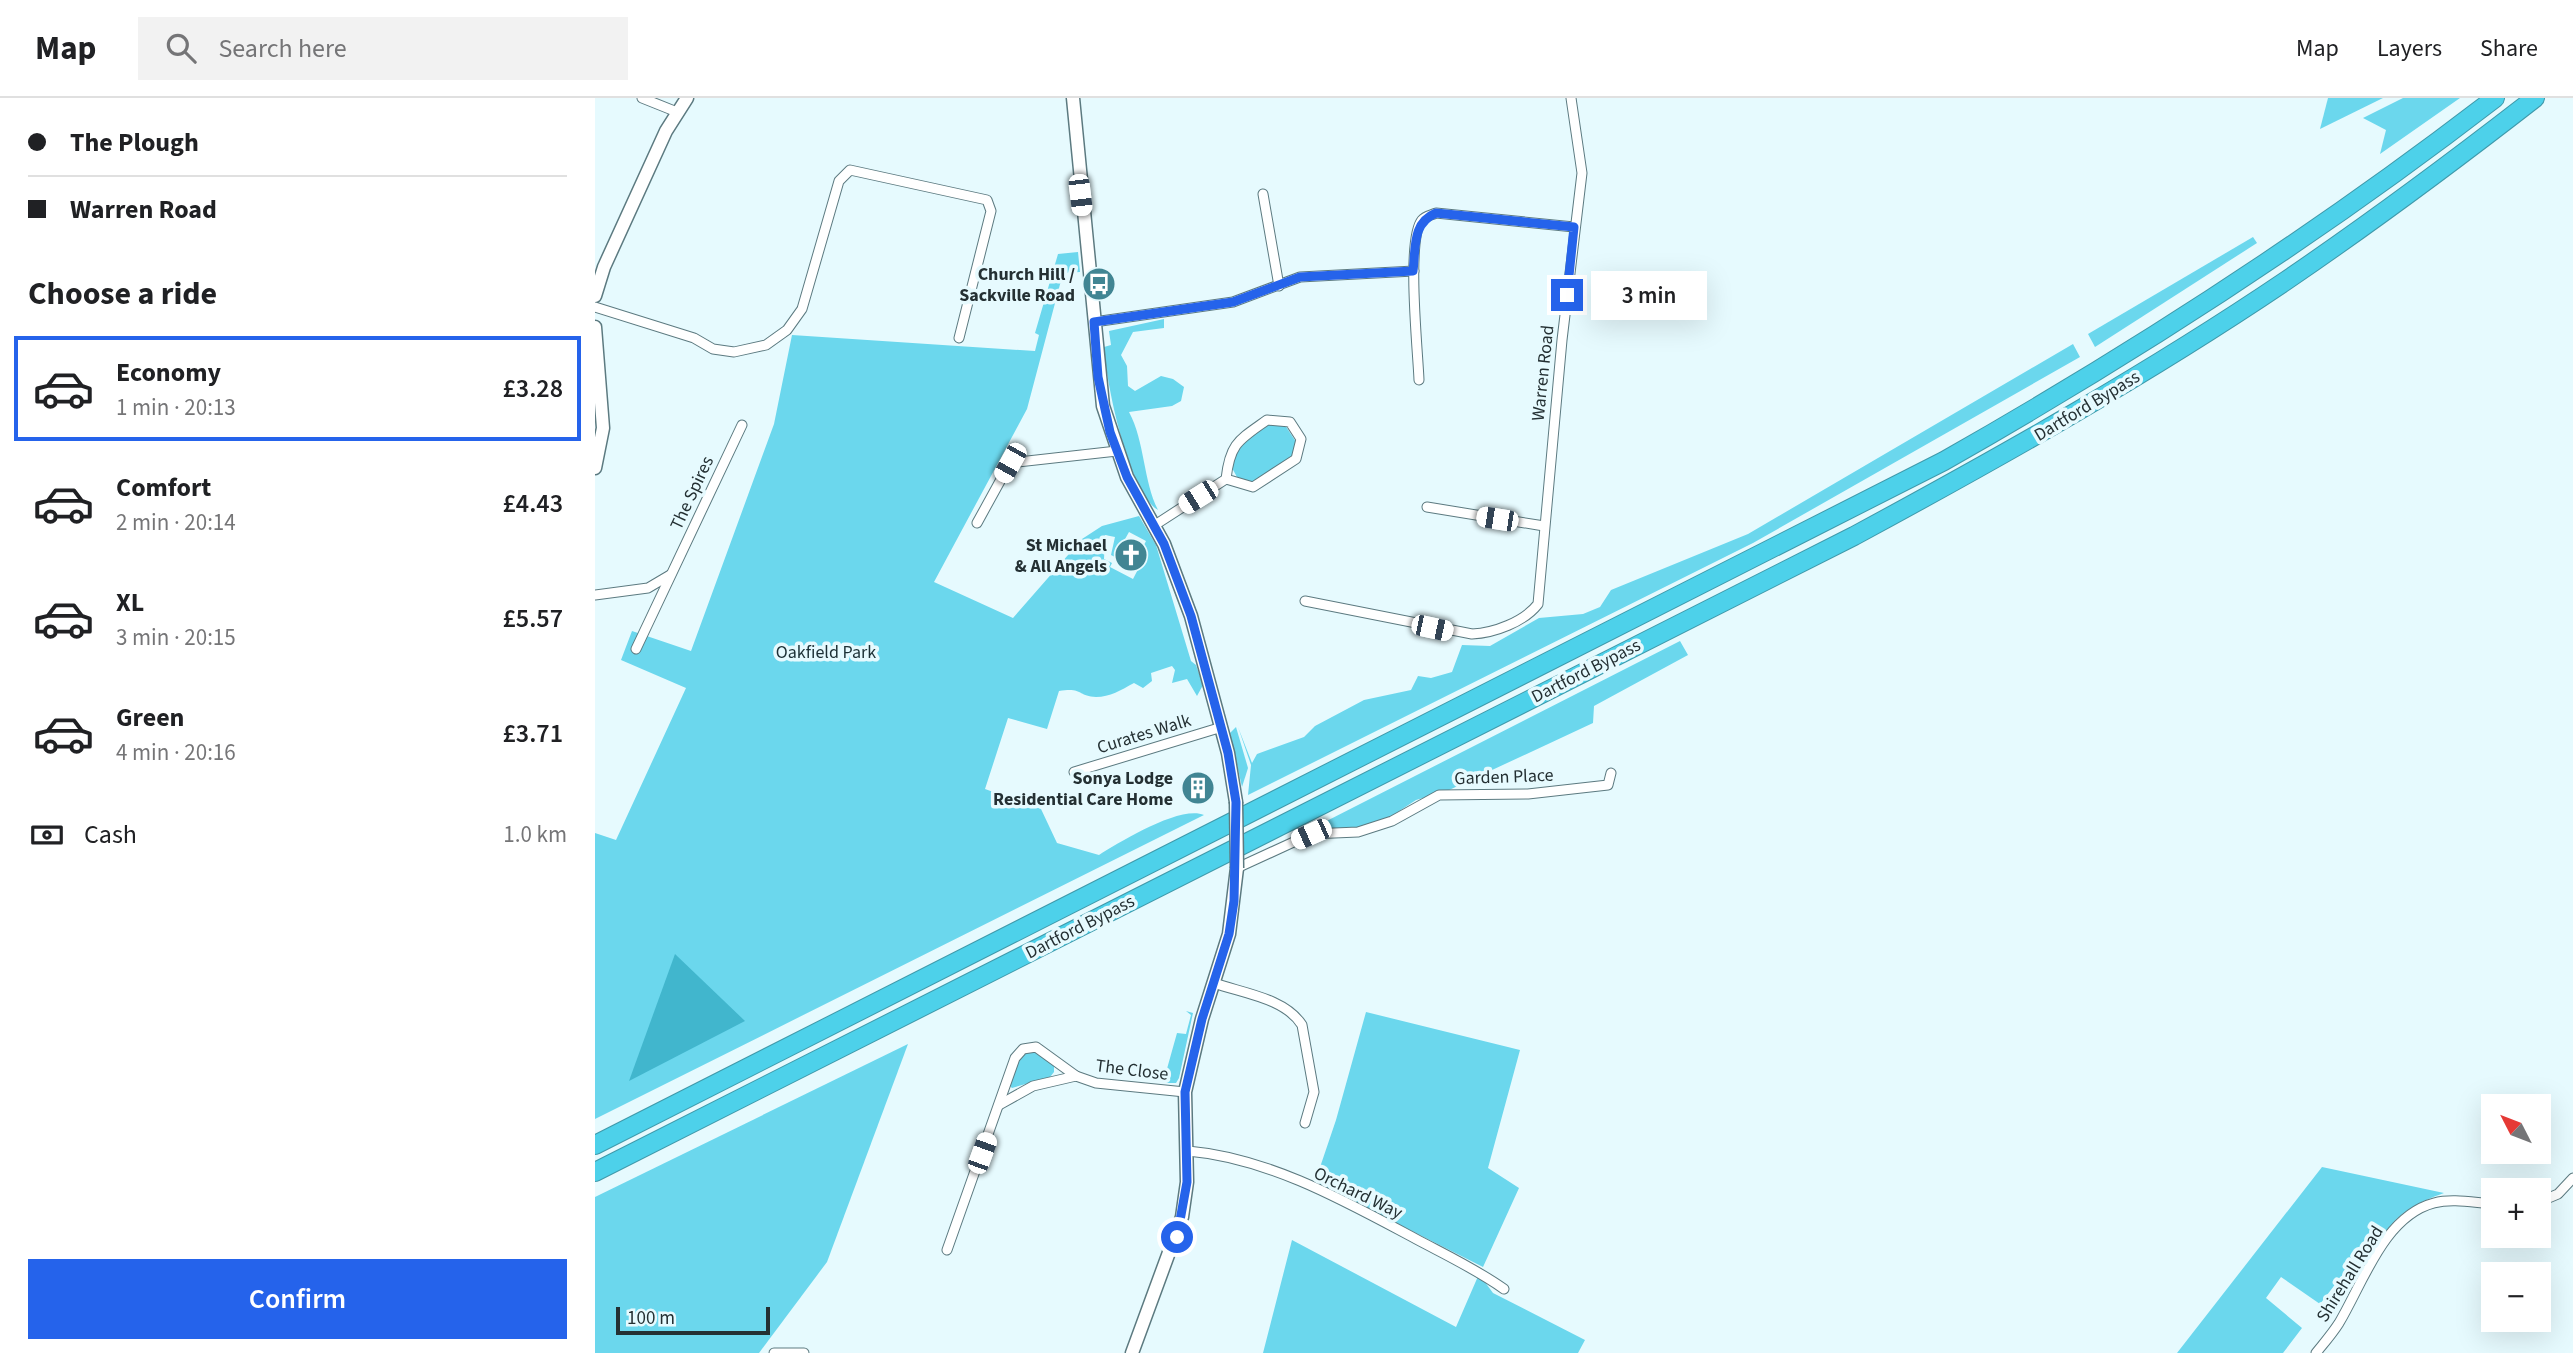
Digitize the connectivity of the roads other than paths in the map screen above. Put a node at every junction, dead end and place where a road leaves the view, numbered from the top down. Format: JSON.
{"nodes":[{"id":1,"x":642,"y":98,"type":"edge"},
{"id":2,"x":687,"y":98,"type":"edge"},
{"id":3,"x":1073,"y":98,"type":"edge"},
{"id":4,"x":1571,"y":98,"type":"edge"},
{"id":5,"x":2495,"y":98,"type":"edge"},
{"id":6,"x":2535,"y":98,"type":"edge"},
{"id":7,"x":677,"y":112,"type":"junction"},
{"id":8,"x":1263,"y":194,"type":"dead end"},
{"id":9,"x":1574,"y":227,"type":"junction"},
{"id":10,"x":1413,"y":271,"type":"junction"},
{"id":11,"x":1279,"y":286,"type":"junction"},
{"id":12,"x":595,"y":296,"type":"edge"},
{"id":13,"x":595,"y":307,"type":"edge"},
{"id":14,"x":1094,"y":322,"type":"junction"},
{"id":15,"x":595,"y":327,"type":"edge"},
{"id":16,"x":959,"y":338,"type":"dead end"},
{"id":17,"x":1419,"y":380,"type":"dead end"},
{"id":18,"x":598,"y":392,"type":"edge"},
{"id":19,"x":742,"y":425,"type":"dead end"},
{"id":20,"x":1117,"y":451,"type":"junction"},
{"id":21,"x":595,"y":468,"type":"edge"},
{"id":22,"x":1226,"y":479,"type":"junction"},
{"id":23,"x":1427,"y":508,"type":"dead end"},
{"id":24,"x":977,"y":523,"type":"dead end"},
{"id":25,"x":1154,"y":524,"type":"junction"},
{"id":26,"x":1544,"y":526,"type":"junction"},
{"id":27,"x":671,"y":575,"type":"junction"},
{"id":28,"x":595,"y":595,"type":"edge"},
{"id":29,"x":1305,"y":601,"type":"dead end"},
{"id":30,"x":636,"y":649,"type":"dead end"},
{"id":31,"x":1222,"y":727,"type":"junction"},
{"id":32,"x":1074,"y":772,"type":"dead end"},
{"id":33,"x":1611,"y":773,"type":"dead end"},
{"id":34,"x":1237,"y":868,"type":"junction"},
{"id":35,"x":1213,"y":983,"type":"junction"},
{"id":36,"x":1076,"y":1076,"type":"junction"},
{"id":37,"x":1185,"y":1092,"type":"junction"},
{"id":38,"x":999,"y":1105,"type":"junction"},
{"id":39,"x":1304,"y":1123,"type":"dead end"},
{"id":40,"x":595,"y":1145,"type":"edge"},
{"id":41,"x":1188,"y":1151,"type":"junction"},
{"id":42,"x":595,"y":1172,"type":"edge"},
{"id":43,"x":2573,"y":1178,"type":"edge"},
{"id":44,"x":2551,"y":1197,"type":"edge"},
{"id":45,"x":2481,"y":1203,"type":"edge"},
{"id":46,"x":947,"y":1250,"type":"dead end"},
{"id":47,"x":1504,"y":1289,"type":"dead end"},
{"id":48,"x":774,"y":1353,"type":"edge"},
{"id":49,"x":804,"y":1353,"type":"edge"},
{"id":50,"x":1132,"y":1353,"type":"edge"},
{"id":51,"x":2316,"y":1353,"type":"edge"}],
"edges":[{"from":1,"to":7,"type":"street"},
{"from":2,"to":7,"type":"main road"},
{"from":3,"to":14,"type":"main road"},
{"from":4,"to":9,"type":"street","name":"Warren Road"},
{"from":5,"to":40,"type":"highway","name":"Dartford Bypass"},
{"from":6,"to":42,"type":"highway","name":"Dartford Bypass"},
{"from":7,"to":12,"type":"main road"},
{"from":8,"to":11,"type":"street"},
{"from":9,"to":10,"type":"street"},
{"from":9,"to":26,"type":"street","name":"Warren Road"},
{"from":10,"to":11,"type":"street"},
{"from":10,"to":17,"type":"street"},
{"from":11,"to":14,"type":"street"},
{"from":13,"to":16,"type":"street"},
{"from":14,"to":20,"type":"main road"},
{"from":15,"to":18,"type":"main road"},
{"from":18,"to":21,"type":"main road"},
{"from":19,"to":27,"type":"street","name":"The Spires"},
{"from":20,"to":24,"type":"street"},
{"from":20,"to":25,"type":"main road"},
{"from":22,"to":22,"type":"street"},
{"from":22,"to":25,"type":"street"},
{"from":23,"to":26,"type":"street"},
{"from":25,"to":31,"type":"main road"},
{"from":26,"to":29,"type":"street","name":"Warren Road"},
{"from":27,"to":28,"type":"street"},
{"from":27,"to":30,"type":"street","name":"The Spires"},
{"from":31,"to":32,"type":"street","name":"Curates Walk"},
{"from":31,"to":34,"type":"main road","bridge":true},
{"from":33,"to":34,"type":"street","name":"Garden Place"},
{"from":34,"to":35,"type":"main road"},
{"from":35,"to":37,"type":"main road"},
{"from":35,"to":39,"type":"street"},
{"from":36,"to":37,"type":"street","name":"The Close"},
{"from":36,"to":38,"type":"street","name":"The Close"},
{"from":36,"to":38,"type":"street","name":"The Close"},
{"from":37,"to":41,"type":"main road"},
{"from":38,"to":46,"type":"street","name":"The Close"},
{"from":41,"to":47,"type":"street","name":"Orchard Way"},
{"from":41,"to":50,"type":"main road"},
{"from":43,"to":44,"type":"street"},
{"from":45,"to":51,"type":"street","name":"Shirehall Road"},
{"from":48,"to":49,"type":"street"}]}
